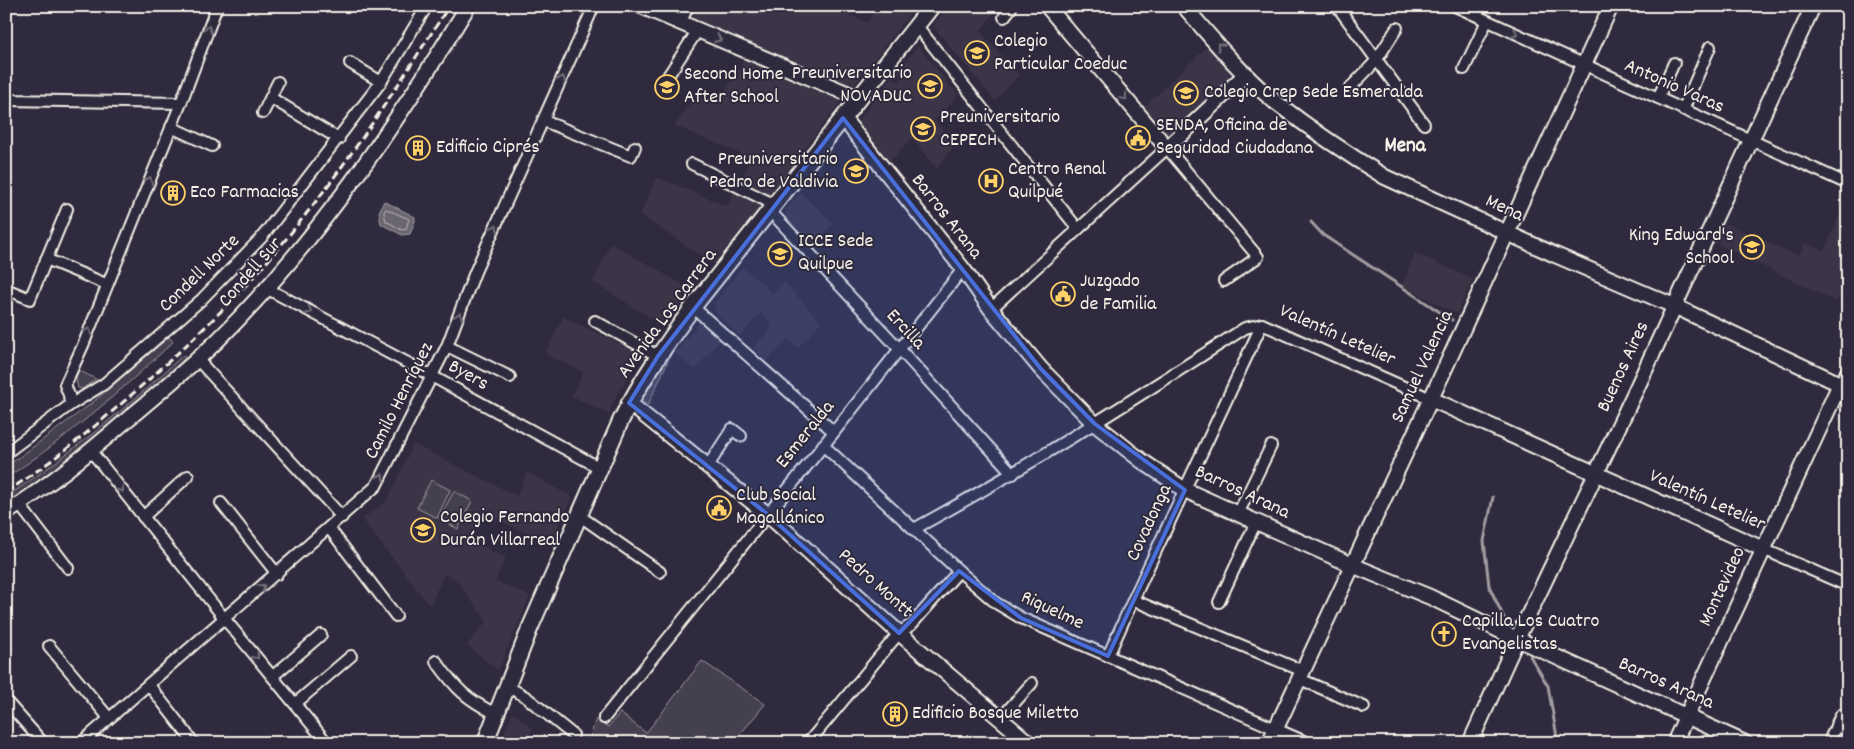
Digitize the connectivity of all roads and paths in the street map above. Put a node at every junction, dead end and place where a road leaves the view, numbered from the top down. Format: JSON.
{"nodes":[{"id":1,"x":217,"y":6,"type":"edge"},
{"id":2,"x":427,"y":6,"type":"edge"},
{"id":3,"x":468,"y":6,"type":"edge"},
{"id":4,"x":594,"y":6,"type":"edge"},
{"id":5,"x":641,"y":6,"type":"edge"},
{"id":6,"x":688,"y":6,"type":"edge"},
{"id":7,"x":932,"y":6,"type":"edge"},
{"id":8,"x":1009,"y":6,"type":"edge"},
{"id":9,"x":1047,"y":6,"type":"edge"},
{"id":10,"x":1184,"y":6,"type":"edge"},
{"id":11,"x":1337,"y":6,"type":"edge"},
{"id":12,"x":1455,"y":6,"type":"edge"},
{"id":13,"x":1611,"y":6,"type":"edge"},
{"id":14,"x":1813,"y":6,"type":"edge"},
{"id":15,"x":1004,"y":17,"type":"dead end"},
{"id":16,"x":1487,"y":21,"type":"junction"},
{"id":17,"x":681,"y":22,"type":"junction"},
{"id":18,"x":917,"y":26,"type":"junction"},
{"id":19,"x":1397,"y":28,"type":"dead end"},
{"id":20,"x":698,"y":30,"type":"junction"},
{"id":21,"x":1710,"y":47,"type":"dead end"},
{"id":22,"x":1376,"y":61,"type":"junction"},
{"id":23,"x":350,"y":63,"type":"dead end"},
{"id":24,"x":1674,"y":63,"type":"dead end"},
{"id":25,"x":1584,"y":65,"type":"junction"},
{"id":26,"x":1464,"y":69,"type":"dead end"},
{"id":27,"x":1246,"y":74,"type":"junction"},
{"id":28,"x":666,"y":79,"type":"dead end"},
{"id":29,"x":278,"y":82,"type":"dead end"},
{"id":30,"x":381,"y":82,"type":"junction"},
{"id":31,"x":1350,"y":88,"type":"dead end"},
{"id":32,"x":270,"y":98,"type":"junction"},
{"id":33,"x":858,"y":98,"type":"junction"},
{"id":34,"x":1658,"y":98,"type":"junction"},
{"id":35,"x":6,"y":100,"type":"edge"},
{"id":36,"x":181,"y":103,"type":"junction"},
{"id":37,"x":1683,"y":110,"type":"junction"},
{"id":38,"x":263,"y":113,"type":"dead end"},
{"id":39,"x":843,"y":118,"type":"junction"},
{"id":40,"x":544,"y":120,"type":"junction"},
{"id":41,"x":1424,"y":124,"type":"dead end"},
{"id":42,"x":170,"y":127,"type":"junction"},
{"id":43,"x":339,"y":139,"type":"junction"},
{"id":44,"x":1750,"y":140,"type":"junction"},
{"id":45,"x":212,"y":146,"type":"dead end"},
{"id":46,"x":635,"y":147,"type":"dead end"},
{"id":47,"x":1167,"y":148,"type":"junction"},
{"id":48,"x":692,"y":164,"type":"dead end"},
{"id":49,"x":1848,"y":184,"type":"edge"},
{"id":50,"x":67,"y":208,"type":"dead end"},
{"id":51,"x":773,"y":208,"type":"junction"},
{"id":52,"x":1078,"y":229,"type":"junction"},
{"id":53,"x":1507,"y":233,"type":"junction"},
{"id":54,"x":46,"y":259,"type":"junction"},
{"id":55,"x":963,"y":269,"type":"junction"},
{"id":56,"x":1224,"y":281,"type":"dead end"},
{"id":57,"x":106,"y":284,"type":"junction"},
{"id":58,"x":266,"y":288,"type":"junction"},
{"id":59,"x":6,"y":289,"type":"edge"},
{"id":60,"x":1674,"y":306,"type":"junction"},
{"id":61,"x":693,"y":307,"type":"junction"},
{"id":62,"x":991,"y":309,"type":"junction"},
{"id":63,"x":595,"y":321,"type":"dead end"},
{"id":64,"x":1262,"y":324,"type":"junction"},
{"id":65,"x":447,"y":346,"type":"junction"},
{"id":66,"x":899,"y":349,"type":"junction"},
{"id":67,"x":658,"y":356,"type":"junction"},
{"id":68,"x":197,"y":360,"type":"junction"},
{"id":69,"x":1848,"y":368,"type":"edge"},
{"id":70,"x":432,"y":376,"type":"junction"},
{"id":71,"x":510,"y":377,"type":"dead end"},
{"id":72,"x":1844,"y":386,"type":"edge"},
{"id":73,"x":69,"y":400,"type":"junction"},
{"id":74,"x":1431,"y":400,"type":"junction"},
{"id":75,"x":629,"y":403,"type":"junction"},
{"id":76,"x":1095,"y":424,"type":"junction"},
{"id":77,"x":834,"y":432,"type":"junction"},
{"id":78,"x":741,"y":436,"type":"dead end"},
{"id":79,"x":823,"y":445,"type":"junction"},
{"id":80,"x":1271,"y":446,"type":"dead end"},
{"id":81,"x":91,"y":451,"type":"junction"},
{"id":82,"x":6,"y":453,"type":"edge"},
{"id":83,"x":708,"y":466,"type":"junction"},
{"id":84,"x":600,"y":468,"type":"junction"},
{"id":85,"x":1596,"y":473,"type":"junction"},
{"id":86,"x":1013,"y":474,"type":"junction"},
{"id":87,"x":188,"y":476,"type":"dead end"},
{"id":88,"x":1185,"y":490,"type":"junction"},
{"id":89,"x":222,"y":503,"type":"dead end"},
{"id":90,"x":19,"y":504,"type":"junction"},
{"id":91,"x":6,"y":513,"type":"edge"},
{"id":92,"x":767,"y":514,"type":"junction"},
{"id":93,"x":1238,"y":514,"type":"junction"},
{"id":94,"x":580,"y":516,"type":"junction"},
{"id":95,"x":143,"y":517,"type":"junction"},
{"id":96,"x":342,"y":518,"type":"junction"},
{"id":97,"x":1256,"y":522,"type":"junction"},
{"id":98,"x":329,"y":528,"type":"junction"},
{"id":99,"x":914,"y":529,"type":"junction"},
{"id":100,"x":1764,"y":548,"type":"junction"},
{"id":101,"x":1352,"y":565,"type":"junction"},
{"id":102,"x":68,"y":568,"type":"dead end"},
{"id":103,"x":959,"y":571,"type":"junction"},
{"id":104,"x":660,"y":572,"type":"dead end"},
{"id":105,"x":276,"y":574,"type":"junction"},
{"id":106,"x":1848,"y":586,"type":"edge"},
{"id":107,"x":1133,"y":600,"type":"junction"},
{"id":108,"x":1219,"y":602,"type":"dead end"},
{"id":109,"x":396,"y":616,"type":"dead end"},
{"id":110,"x":224,"y":618,"type":"junction"},
{"id":111,"x":899,"y":633,"type":"junction"},
{"id":112,"x":321,"y":635,"type":"dead end"},
{"id":113,"x":1517,"y":639,"type":"junction"},
{"id":114,"x":49,"y":646,"type":"dead end"},
{"id":115,"x":351,"y":656,"type":"dead end"},
{"id":116,"x":1108,"y":656,"type":"junction"},
{"id":117,"x":436,"y":661,"type":"dead end"},
{"id":118,"x":1301,"y":675,"type":"junction"},
{"id":119,"x":273,"y":676,"type":"junction"},
{"id":120,"x":1032,"y":683,"type":"dead end"},
{"id":121,"x":149,"y":685,"type":"junction"},
{"id":122,"x":508,"y":686,"type":"junction"},
{"id":123,"x":6,"y":700,"type":"edge"},
{"id":124,"x":296,"y":703,"type":"junction"},
{"id":125,"x":1364,"y":707,"type":"dead end"},
{"id":126,"x":496,"y":714,"type":"junction"},
{"id":127,"x":1841,"y":714,"type":"dead end"},
{"id":128,"x":1687,"y":716,"type":"junction"},
{"id":129,"x":109,"y":718,"type":"junction"},
{"id":130,"x":604,"y":718,"type":"dead end"},
{"id":131,"x":1001,"y":718,"type":"junction"},
{"id":132,"x":1836,"y":725,"type":"junction"},
{"id":133,"x":1276,"y":729,"type":"junction"},
{"id":134,"x":1848,"y":731,"type":"edge"},
{"id":135,"x":574,"y":735,"type":"dead end"},
{"id":136,"x":1831,"y":737,"type":"dead end"},
{"id":137,"x":42,"y":743,"type":"edge"},
{"id":138,"x":81,"y":743,"type":"edge"},
{"id":139,"x":194,"y":743,"type":"edge"},
{"id":140,"x":327,"y":743,"type":"edge"},
{"id":141,"x":485,"y":743,"type":"edge"},
{"id":142,"x":808,"y":743,"type":"edge"},
{"id":143,"x":1029,"y":743,"type":"edge"},
{"id":144,"x":1269,"y":743,"type":"edge"},
{"id":145,"x":1308,"y":743,"type":"edge"},
{"id":146,"x":1470,"y":743,"type":"edge"},
{"id":147,"x":1674,"y":743,"type":"edge"},
{"id":148,"x":1746,"y":743,"type":"edge"}],
"edges":[{"from":36,"to":1,"type":"street","one_way":true},
{"from":2,"to":30,"type":"street","name":"Condell Norte"},
{"from":3,"to":58,"type":"street","name":"Condell Sur"},
{"from":40,"to":4,"type":"street","name":"Camilo Henríquez","one_way":true},
{"from":5,"to":17,"type":"street"},
{"from":6,"to":17,"type":"street"},
{"from":7,"to":18,"type":"main road","name":"Avenida Los Carrera"},
{"from":8,"to":15,"type":"street"},
{"from":9,"to":47,"type":"street","one_way":true},
{"from":27,"to":10,"type":"street","name":"Mena","one_way":true},
{"from":11,"to":22,"type":"street"},
{"from":12,"to":16,"type":"street","name":"Antonio Varas"},
{"from":13,"to":25,"type":"street","name":"Samuel Valencia"},
{"from":14,"to":44,"type":"street","name":"Buenos Aires"},
{"from":16,"to":25,"type":"street","name":"Antonio Varas","one_way":true},
{"from":16,"to":26,"type":"street"},
{"from":17,"to":20,"type":"street"},
{"from":18,"to":33,"type":"main road","name":"Avenida Los Carrera"},
{"from":18,"to":52,"type":"street"},
{"from":19,"to":22,"type":"street"},
{"from":20,"to":28,"type":"street"},
{"from":20,"to":33,"type":"street","one_way":true},
{"from":21,"to":37,"type":"street"},
{"from":22,"to":31,"type":"street"},
{"from":22,"to":41,"type":"street"},
{"from":23,"to":30,"type":"street"},
{"from":24,"to":34,"type":"street"},
{"from":25,"to":34,"type":"street","name":"Antonio Varas"},
{"from":25,"to":53,"type":"street","name":"Samuel Valencia"},
{"from":27,"to":47,"type":"street"},
{"from":27,"to":53,"type":"street","name":"Mena"},
{"from":29,"to":32,"type":"street"},
{"from":30,"to":43,"type":"street","name":"Condell Norte"},
{"from":32,"to":38,"type":"street"},
{"from":32,"to":43,"type":"street"},
{"from":33,"to":39,"type":"main road","name":"Avenida Los Carrera"},
{"from":34,"to":37,"type":"street","name":"Antonio Varas"},
{"from":35,"to":36,"type":"street"},
{"from":36,"to":42,"type":"street"},
{"from":37,"to":44,"type":"street","name":"Antonio Varas"},
{"from":39,"to":51,"type":"main road","name":"Avenida Los Carrera"},
{"from":39,"to":55,"type":"street","name":"Barros Arana"},
{"from":40,"to":46,"type":"street"},
{"from":65,"to":40,"type":"street","name":"Camilo Henríquez","one_way":true},
{"from":42,"to":45,"type":"street"},
{"from":57,"to":42,"type":"street","one_way":true},
{"from":43,"to":73,"type":"street","name":"Condell Norte"},
{"from":44,"to":49,"type":"street","name":"Antonio Varas"},
{"from":44,"to":60,"type":"street","name":"Buenos Aires"},
{"from":47,"to":52,"type":"street"},
{"from":47,"to":56,"type":"street"},
{"from":48,"to":51,"type":"street"},
{"from":50,"to":54,"type":"street"},
{"from":51,"to":61,"type":"main road","name":"Avenida Los Carrera"},
{"from":51,"to":66,"type":"street","name":"Ercilla"},
{"from":52,"to":62,"type":"street"},
{"from":53,"to":60,"type":"street","name":"Mena"},
{"from":53,"to":74,"type":"street","name":"Samuel Valencia"},
{"from":54,"to":57,"type":"street"},
{"from":54,"to":59,"type":"street"},
{"from":55,"to":62,"type":"street","name":"Barros Arana"},
{"from":55,"to":66,"type":"street","name":"Esmeralda"},
{"from":73,"to":57,"type":"street","one_way":true},
{"from":58,"to":68,"type":"street","name":"Condell Sur"},
{"from":58,"to":70,"type":"street","name":"Byers","one_way":true},
{"from":60,"to":72,"type":"street","name":"Mena"},
{"from":60,"to":85,"type":"street","name":"Buenos Aires"},
{"from":61,"to":67,"type":"main road","name":"Avenida Los Carrera"},
{"from":61,"to":77,"type":"street"},
{"from":62,"to":76,"type":"street","name":"Barros Arana"},
{"from":63,"to":67,"type":"street"},
{"from":64,"to":74,"type":"street","name":"Valentín Letelier"},
{"from":64,"to":76,"type":"street","name":"Valentín Letelier"},
{"from":64,"to":88,"type":"street","name":"Covadonga"},
{"from":65,"to":70,"type":"street","name":"Camilo Henríquez"},
{"from":65,"to":71,"type":"street"},
{"from":66,"to":77,"type":"street","name":"Esmeralda"},
{"from":66,"to":86,"type":"street","name":"Ercilla"},
{"from":67,"to":75,"type":"main road","name":"Avenida Los Carrera"},
{"from":68,"to":81,"type":"street","name":"Condell Sur"},
{"from":68,"to":96,"type":"street"},
{"from":69,"to":72,"type":"street","name":"Montevideo"},
{"from":70,"to":84,"type":"street","name":"Byers"},
{"from":96,"to":70,"type":"street","name":"Camilo Henríquez","one_way":true},
{"from":72,"to":100,"type":"street","name":"Montevideo"},
{"from":73,"to":82,"type":"street","name":"Condell Norte"},
{"from":74,"to":85,"type":"street","name":"Valentín Letelier"},
{"from":74,"to":101,"type":"street","name":"Samuel Valencia"},
{"from":75,"to":83,"type":"street","name":"Pedro Montt"},
{"from":75,"to":84,"type":"main road","name":"Avenida Los Carrera"},
{"from":76,"to":86,"type":"street","name":"Valentín Letelier"},
{"from":76,"to":88,"type":"street","name":"Barros Arana"},
{"from":77,"to":79,"type":"street","name":"Esmeralda"},
{"from":78,"to":83,"type":"street"},
{"from":79,"to":92,"type":"street","name":"Esmeralda"},
{"from":79,"to":99,"type":"street","name":"Riquelme"},
{"from":80,"to":93,"type":"street"},
{"from":81,"to":90,"type":"street","name":"Condell Sur"},
{"from":81,"to":95,"type":"street","one_way":true},
{"from":83,"to":92,"type":"street","name":"Pedro Montt"},
{"from":84,"to":94,"type":"main road","name":"Avenida Los Carrera"},
{"from":85,"to":100,"type":"street","name":"Valentín Letelier"},
{"from":85,"to":113,"type":"street","name":"Buenos Aires"},
{"from":86,"to":99,"type":"street","name":"Valentín Letelier"},
{"from":87,"to":95,"type":"street"},
{"from":88,"to":93,"type":"street","name":"Barros Arana"},
{"from":88,"to":107,"type":"street","name":"Covadonga"},
{"from":89,"to":105,"type":"street"},
{"from":90,"to":91,"type":"street","name":"Condell Sur"},
{"from":90,"to":102,"type":"street"},
{"from":92,"to":111,"type":"street","name":"Pedro Montt"},
{"from":92,"to":130,"type":"street","name":"Esmeralda"},
{"from":93,"to":97,"type":"street","name":"Barros Arana"},
{"from":94,"to":104,"type":"street"},
{"from":94,"to":122,"type":"main road","name":"Avenida Los Carrera"},
{"from":95,"to":110,"type":"street"},
{"from":96,"to":98,"type":"street","name":"Camilo Henríquez"},
{"from":97,"to":101,"type":"street","name":"Barros Arana"},
{"from":97,"to":108,"type":"street"},
{"from":98,"to":105,"type":"street","name":"Camilo Henríquez"},
{"from":98,"to":109,"type":"street"},
{"from":99,"to":103,"type":"street","name":"Riquelme"},
{"from":100,"to":106,"type":"street","name":"Valentín Letelier"},
{"from":100,"to":128,"type":"street","name":"Montevideo"},
{"from":101,"to":113,"type":"street","name":"Barros Arana"},
{"from":101,"to":118,"type":"street","name":"Samuel Valencia"},
{"from":103,"to":111,"type":"street"},
{"from":103,"to":116,"type":"street","name":"Riquelme"},
{"from":110,"to":105,"type":"street","name":"Camilo Henríquez","one_way":true},
{"from":107,"to":116,"type":"street","name":"Covadonga"},
{"from":107,"to":118,"type":"street"},
{"from":110,"to":119,"type":"street","one_way":true},
{"from":110,"to":121,"type":"street","name":"Camilo Henríquez"},
{"from":111,"to":131,"type":"street","name":"Pedro Montt"},
{"from":111,"to":142,"type":"street"},
{"from":112,"to":119,"type":"street"},
{"from":113,"to":128,"type":"street","name":"Barros Arana"},
{"from":113,"to":146,"type":"street","name":"Buenos Aires"},
{"from":114,"to":129,"type":"street"},
{"from":115,"to":124,"type":"street"},
{"from":116,"to":133,"type":"street","name":"Riquelme"},
{"from":117,"to":126,"type":"street"},
{"from":118,"to":125,"type":"street"},
{"from":118,"to":133,"type":"street","name":"Samuel Valencia"},
{"from":119,"to":124,"type":"street"},
{"from":120,"to":131,"type":"street"},
{"from":121,"to":129,"type":"street","name":"Camilo Henríquez"},
{"from":121,"to":139,"type":"street"},
{"from":122,"to":126,"type":"main road","name":"Avenida Los Carrera"},
{"from":122,"to":135,"type":"street"},
{"from":123,"to":137,"type":"street"},
{"from":124,"to":140,"type":"street"},
{"from":126,"to":141,"type":"main road","name":"Avenida Los Carrera"},
{"from":127,"to":132,"type":"street"},
{"from":128,"to":147,"type":"street","name":"Montevideo"},
{"from":128,"to":148,"type":"street","name":"Barros Arana"},
{"from":129,"to":138,"type":"street","name":"Camilo Henríquez"},
{"from":131,"to":143,"type":"street","name":"Pedro Montt"},
{"from":132,"to":134,"type":"street"},
{"from":132,"to":136,"type":"street"},
{"from":133,"to":144,"type":"street","name":"Samuel Valencia"},
{"from":133,"to":145,"type":"street","name":"Riquelme"}]}
